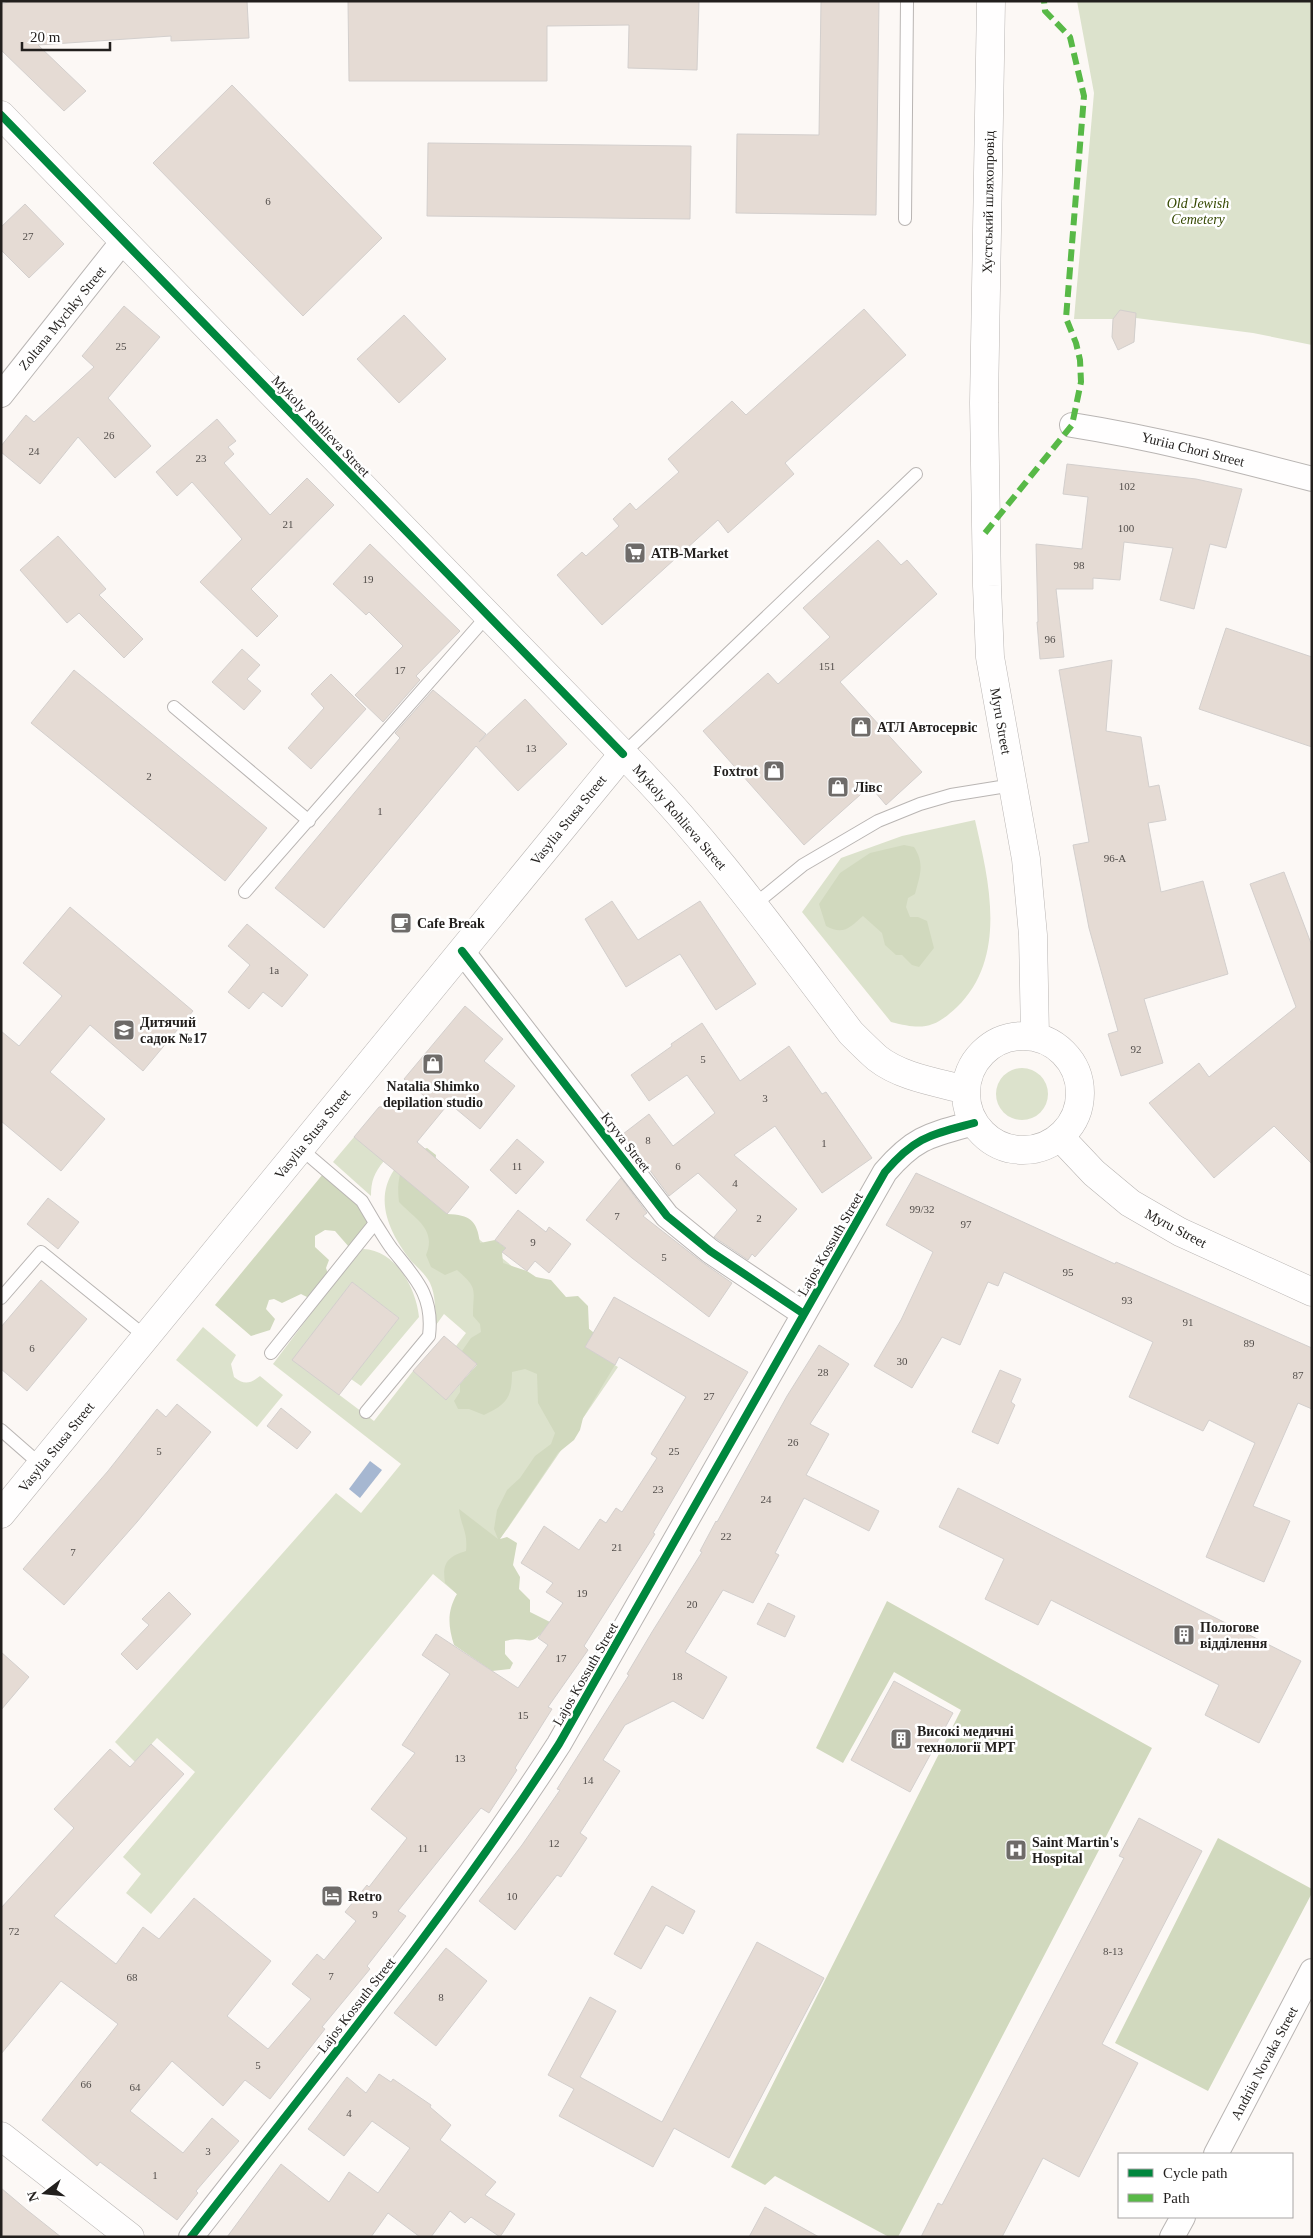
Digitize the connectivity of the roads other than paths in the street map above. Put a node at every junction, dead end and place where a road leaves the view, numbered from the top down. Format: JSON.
{"nodes":[{"id":1,"x":907,"y":1,"type":"edge"},
{"id":2,"x":991,"y":1,"type":"edge"},
{"id":3,"x":1,"y":115,"type":"edge"},
{"id":4,"x":905,"y":219,"type":"dead end"},
{"id":5,"x":124,"y":241,"type":"junction"},
{"id":6,"x":1,"y":395,"type":"edge"},
{"id":7,"x":984,"y":404,"type":"joint"},
{"id":8,"x":1072,"y":425,"type":"dead end"},
{"id":9,"x":916,"y":474,"type":"dead end"},
{"id":10,"x":1312,"y":480,"type":"edge"},
{"id":11,"x":488,"y":615,"type":"junction"},
{"id":12,"x":174,"y":707,"type":"dead end"},
{"id":13,"x":623,"y":754,"type":"junction"},
{"id":14,"x":1013,"y":785,"type":"junction"},
{"id":15,"x":308,"y":821,"type":"junction"},
{"id":16,"x":245,"y":892,"type":"dead end"},
{"id":17,"x":754,"y":905,"type":"junction"},
{"id":18,"x":462,"y":951,"type":"junction"},
{"id":19,"x":1035,"y":1036,"type":"junction"},
{"id":20,"x":966,"y":1090,"type":"junction"},
{"id":21,"x":974,"y":1123,"type":"junction"},
{"id":22,"x":1060,"y":1137,"type":"junction"},
{"id":23,"x":300,"y":1148,"type":"junction"},
{"id":24,"x":375,"y":1223,"type":"junction"},
{"id":25,"x":1312,"y":1292,"type":"edge"},
{"id":26,"x":1,"y":1298,"type":"edge"},
{"id":27,"x":804,"y":1314,"type":"junction"},
{"id":28,"x":146,"y":1337,"type":"junction"},
{"id":29,"x":271,"y":1353,"type":"dead end"},
{"id":30,"x":366,"y":1412,"type":"dead end"},
{"id":31,"x":1,"y":1430,"type":"edge"},
{"id":32,"x":41,"y":1465,"type":"junction"},
{"id":33,"x":1,"y":1514,"type":"edge"},
{"id":34,"x":1312,"y":1971,"type":"edge"},
{"id":35,"x":1,"y":2136,"type":"edge"},
{"id":36,"x":1217,"y":2153,"type":"edge"},
{"id":37,"x":1182,"y":2218,"type":"edge"},
{"id":38,"x":130,"y":2237,"type":"edge"},
{"id":39,"x":191,"y":2237,"type":"edge"},
{"id":40,"x":1172,"y":2237,"type":"edge"}],
"edges":[{"from":1,"to":4,"type":"lane"},
{"from":2,"to":7,"type":"main road","name":"Хустський шляхопровід"},
{"from":3,"to":5,"type":"main road","name":"Mykoly Rohlieva Street"},
{"from":5,"to":6,"type":"street","name":"Zoltana Mychky Street"},
{"from":5,"to":11,"type":"main road","name":"Mykoly Rohlieva Street"},
{"from":7,"to":14,"type":"main road","name":"Myru Street"},
{"from":8,"to":10,"type":"street","name":"Yuriia Chori Street"},
{"from":9,"to":13,"type":"lane"},
{"from":11,"to":13,"type":"main road","name":"Mykoly Rohlieva Street"},
{"from":11,"to":15,"type":"lane"},
{"from":12,"to":15,"type":"lane"},
{"from":13,"to":17,"type":"main road","name":"Mykoly Rohlieva Street"},
{"from":13,"to":18,"type":"main road","name":"Vasylia Stusa Street"},
{"from":14,"to":17,"type":"lane"},
{"from":14,"to":19,"type":"main road","name":"Myru Street"},
{"from":15,"to":16,"type":"lane"},
{"from":17,"to":20,"type":"main road","name":"Mykoly Rohlieva Street"},
{"from":18,"to":23,"type":"main road","name":"Vasylia Stusa Street"},
{"from":18,"to":27,"type":"street","name":"Kryva Street"},
{"from":19,"to":20,"type":"main road"},
{"from":19,"to":22,"type":"main road"},
{"from":20,"to":21,"type":"main road"},
{"from":21,"to":22,"type":"main road"},
{"from":21,"to":27,"type":"street","name":"Lajos Kossuth Street"},
{"from":22,"to":25,"type":"main road","name":"Myru Street"},
{"from":23,"to":24,"type":"lane"},
{"from":23,"to":28,"type":"main road","name":"Vasylia Stusa Street"},
{"from":24,"to":29,"type":"lane"},
{"from":24,"to":30,"type":"lane"},
{"from":26,"to":28,"type":"lane"},
{"from":27,"to":39,"type":"street","name":"Lajos Kossuth Street"},
{"from":28,"to":32,"type":"main road","name":"Vasylia Stusa Street"},
{"from":31,"to":32,"type":"lane"},
{"from":32,"to":33,"type":"main road","name":"Vasylia Stusa Street"},
{"from":34,"to":36,"type":"street","name":"Andriia Novaka Street"},
{"from":35,"to":38,"type":"main road"},
{"from":37,"to":40,"type":"street"}]}
